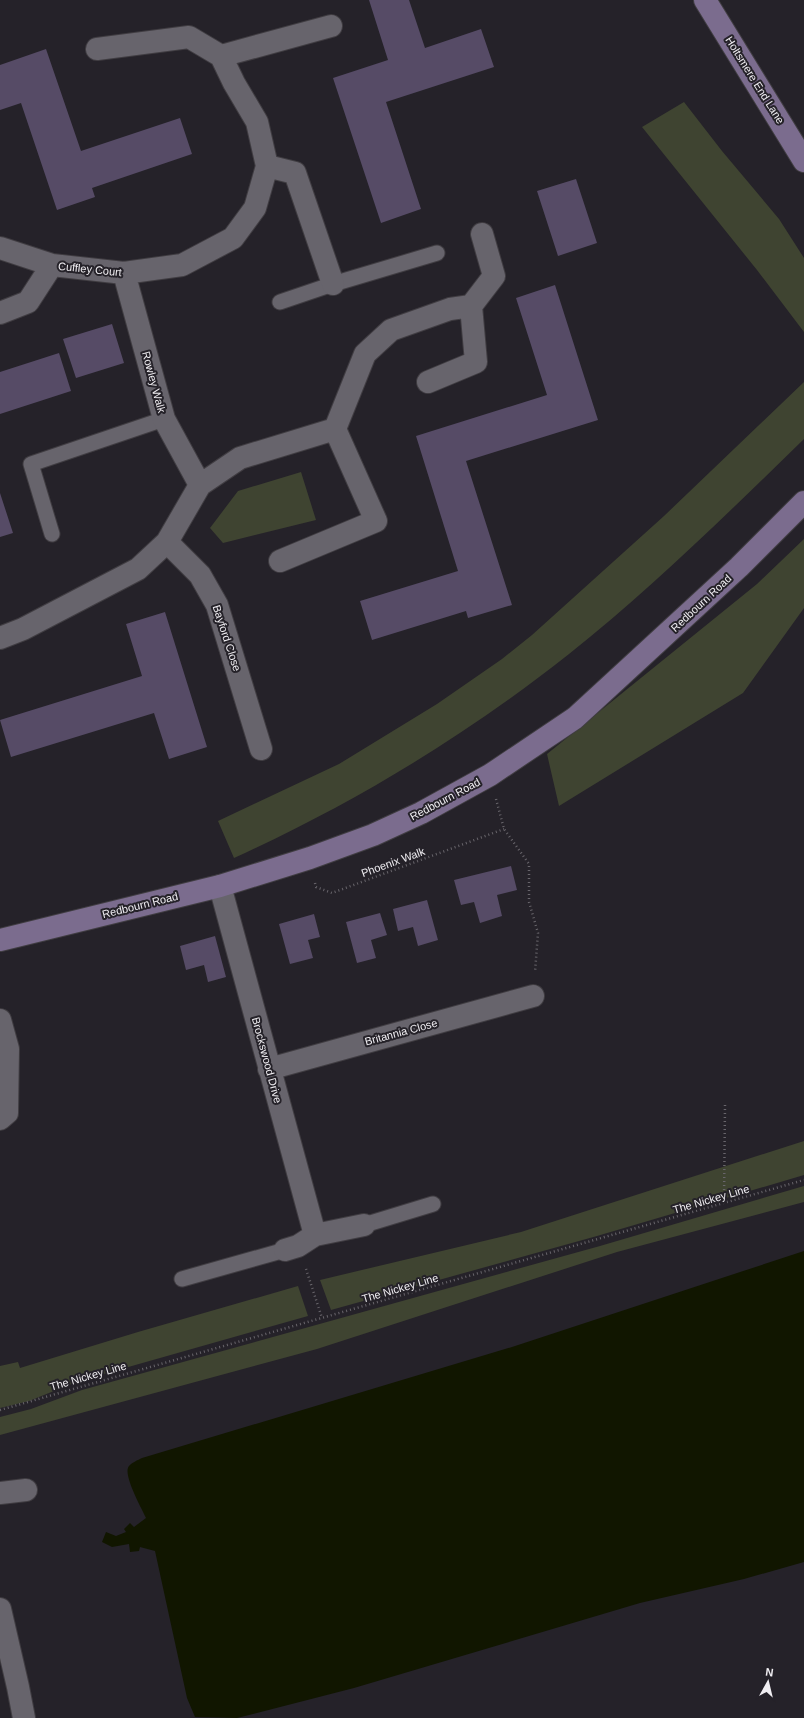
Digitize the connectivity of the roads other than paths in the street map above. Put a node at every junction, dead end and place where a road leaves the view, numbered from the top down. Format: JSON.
{"nodes":[{"id":1,"x":705,"y":0,"type":"edge"},
{"id":2,"x":331,"y":26,"type":"dead end"},
{"id":3,"x":97,"y":49,"type":"dead end"},
{"id":4,"x":221,"y":56,"type":"junction"},
{"id":5,"x":804,"y":161,"type":"edge"},
{"id":6,"x":267,"y":166,"type":"junction"},
{"id":7,"x":482,"y":234,"type":"dead end"},
{"id":8,"x":0,"y":248,"type":"edge"},
{"id":9,"x":437,"y":253,"type":"dead end"},
{"id":10,"x":52,"y":266,"type":"junction"},
{"id":11,"x":124,"y":273,"type":"junction"},
{"id":12,"x":334,"y":284,"type":"junction"},
{"id":13,"x":280,"y":302,"type":"dead end"},
{"id":14,"x":471,"y":306,"type":"junction"},
{"id":15,"x":0,"y":313,"type":"edge"},
{"id":16,"x":428,"y":382,"type":"dead end"},
{"id":17,"x":164,"y":419,"type":"junction"},
{"id":18,"x":335,"y":428,"type":"junction"},
{"id":19,"x":200,"y":485,"type":"junction"},
{"id":20,"x":804,"y":502,"type":"edge"},
{"id":21,"x":52,"y":534,"type":"dead end"},
{"id":22,"x":167,"y":542,"type":"junction"},
{"id":23,"x":280,"y":561,"type":"dead end"},
{"id":24,"x":0,"y":638,"type":"edge"},
{"id":25,"x":261,"y":749,"type":"dead end"},
{"id":26,"x":220,"y":886,"type":"junction"},
{"id":27,"x":0,"y":940,"type":"edge"},
{"id":28,"x":533,"y":996,"type":"road end"},
{"id":29,"x":0,"y":1020,"type":"edge"},
{"id":30,"x":269,"y":1069,"type":"junction"},
{"id":31,"x":0,"y":1119,"type":"edge"},
{"id":32,"x":433,"y":1204,"type":"dead end"},
{"id":33,"x":364,"y":1224,"type":"joint"},
{"id":34,"x":300,"y":1244,"type":"junction"},
{"id":35,"x":182,"y":1279,"type":"dead end"},
{"id":36,"x":26,"y":1490,"type":"dead end"},
{"id":37,"x":0,"y":1493,"type":"edge"},
{"id":38,"x":0,"y":1609,"type":"edge"},
{"id":39,"x":9,"y":1689,"type":"edge"},
{"id":40,"x":24,"y":1718,"type":"edge"}],
"edges":[{"from":1,"to":5,"type":"main road","name":"Holtsmere End Lane"},
{"from":2,"to":4,"type":"street"},
{"from":3,"to":4,"type":"street"},
{"from":4,"to":6,"type":"street","name":"Cuffley Court"},
{"from":6,"to":11,"type":"street","name":"Cuffley Court"},
{"from":6,"to":12,"type":"street"},
{"from":7,"to":14,"type":"street"},
{"from":8,"to":10,"type":"street","name":"Cuffley Court"},
{"from":9,"to":12,"type":"lane"},
{"from":10,"to":11,"type":"street","name":"Cuffley Court"},
{"from":10,"to":15,"type":"street","name":"Cuffley Court"},
{"from":11,"to":17,"type":"street","name":"Rowley Walk"},
{"from":12,"to":13,"type":"lane"},
{"from":14,"to":16,"type":"street"},
{"from":14,"to":18,"type":"street"},
{"from":17,"to":19,"type":"street","name":"Rowley Walk"},
{"from":17,"to":21,"type":"lane"},
{"from":18,"to":19,"type":"street"},
{"from":18,"to":23,"type":"street"},
{"from":19,"to":22,"type":"street"},
{"from":20,"to":26,"type":"main road","name":"Redbourn Road"},
{"from":22,"to":24,"type":"street"},
{"from":22,"to":25,"type":"street","name":"Bayford Close"},
{"from":26,"to":27,"type":"main road","name":"Redbourn Road"},
{"from":26,"to":30,"type":"street","name":"Brockswood Drive"},
{"from":28,"to":30,"type":"street","name":"Britannia Close"},
{"from":29,"to":31,"type":"street"},
{"from":30,"to":34,"type":"street","name":"Brockswood Drive"},
{"from":32,"to":33,"type":"lane"},
{"from":33,"to":34,"type":"street"},
{"from":34,"to":35,"type":"lane"},
{"from":36,"to":37,"type":"street"},
{"from":38,"to":39,"type":"street"},
{"from":39,"to":40,"type":"street"}]}
